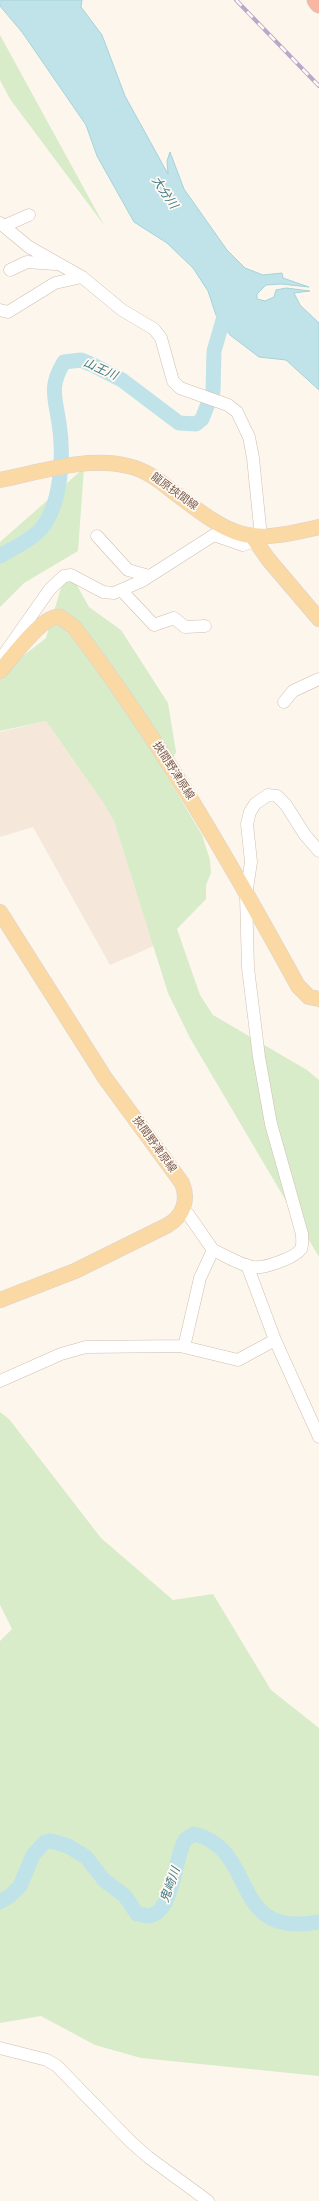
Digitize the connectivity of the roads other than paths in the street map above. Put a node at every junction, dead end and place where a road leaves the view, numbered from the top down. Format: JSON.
{"nodes":[{"id":1,"x":316,"y":0,"type":"edge"},
{"id":2,"x":319,"y":4,"type":"edge"},
{"id":3,"x":29,"y":215,"type":"dead end"},
{"id":4,"x":2,"y":225,"type":"edge"},
{"id":5,"x":60,"y":264,"type":"junction"},
{"id":6,"x":10,"y":270,"type":"dead end"},
{"id":7,"x":82,"y":277,"type":"junction"},
{"id":8,"x":0,"y":310,"type":"edge"},
{"id":9,"x":4,"y":479,"type":"edge"},
{"id":10,"x":319,"y":527,"type":"edge"},
{"id":11,"x":97,"y":536,"type":"dead end"},
{"id":12,"x":256,"y":538,"type":"junction"},
{"id":13,"x":149,"y":576,"type":"junction"},
{"id":14,"x":122,"y":591,"type":"junction"},
{"id":15,"x":319,"y":619,"type":"edge"},
{"id":16,"x":204,"y":626,"type":"dead end"},
{"id":17,"x":0,"y":660,"type":"edge"},
{"id":18,"x":0,"y":671,"type":"edge"},
{"id":19,"x":319,"y":679,"type":"edge"},
{"id":20,"x":284,"y":702,"type":"dead end"},
{"id":21,"x":319,"y":851,"type":"edge"},
{"id":22,"x":246,"y":895,"type":"junction"},
{"id":23,"x":0,"y":912,"type":"edge"},
{"id":24,"x":319,"y":999,"type":"edge"},
{"id":25,"x":182,"y":1211,"type":"junction"},
{"id":26,"x":213,"y":1250,"type":"junction"},
{"id":27,"x":247,"y":1265,"type":"junction"},
{"id":28,"x":0,"y":1300,"type":"edge"},
{"id":29,"x":275,"y":1340,"type":"junction"},
{"id":30,"x":184,"y":1347,"type":"junction"},
{"id":31,"x":0,"y":1381,"type":"edge"},
{"id":32,"x":319,"y":1437,"type":"edge"},
{"id":33,"x":0,"y":2048,"type":"edge"},
{"id":34,"x":208,"y":2201,"type":"edge"}],
"edges":[{"from":1,"to":2,"type":"highway"},
{"from":3,"to":4,"type":"street"},
{"from":4,"to":5,"type":"street"},
{"from":5,"to":6,"type":"street"},
{"from":5,"to":7,"type":"street"},
{"from":7,"to":8,"type":"street"},
{"from":7,"to":12,"type":"street"},
{"from":9,"to":12,"type":"main road","name":"龍原挾間線"},
{"from":10,"to":12,"type":"main road","name":"龍原挾間線"},
{"from":11,"to":13,"type":"street"},
{"from":12,"to":13,"type":"street"},
{"from":12,"to":15,"type":"main road"},
{"from":13,"to":14,"type":"street"},
{"from":14,"to":16,"type":"street"},
{"from":14,"to":17,"type":"street"},
{"from":18,"to":22,"type":"main road","name":"挾間野津原線"},
{"from":19,"to":20,"type":"street"},
{"from":21,"to":22,"type":"street"},
{"from":22,"to":24,"type":"main road","name":"挾間野津原線"},
{"from":22,"to":27,"type":"street"},
{"from":23,"to":25,"type":"main road","name":"挾間野津原線"},
{"from":25,"to":26,"type":"street"},
{"from":25,"to":28,"type":"main road"},
{"from":26,"to":27,"type":"street"},
{"from":26,"to":30,"type":"street"},
{"from":27,"to":29,"type":"street"},
{"from":29,"to":30,"type":"street"},
{"from":29,"to":32,"type":"street"},
{"from":30,"to":31,"type":"street"},
{"from":33,"to":34,"type":"street"}]}
